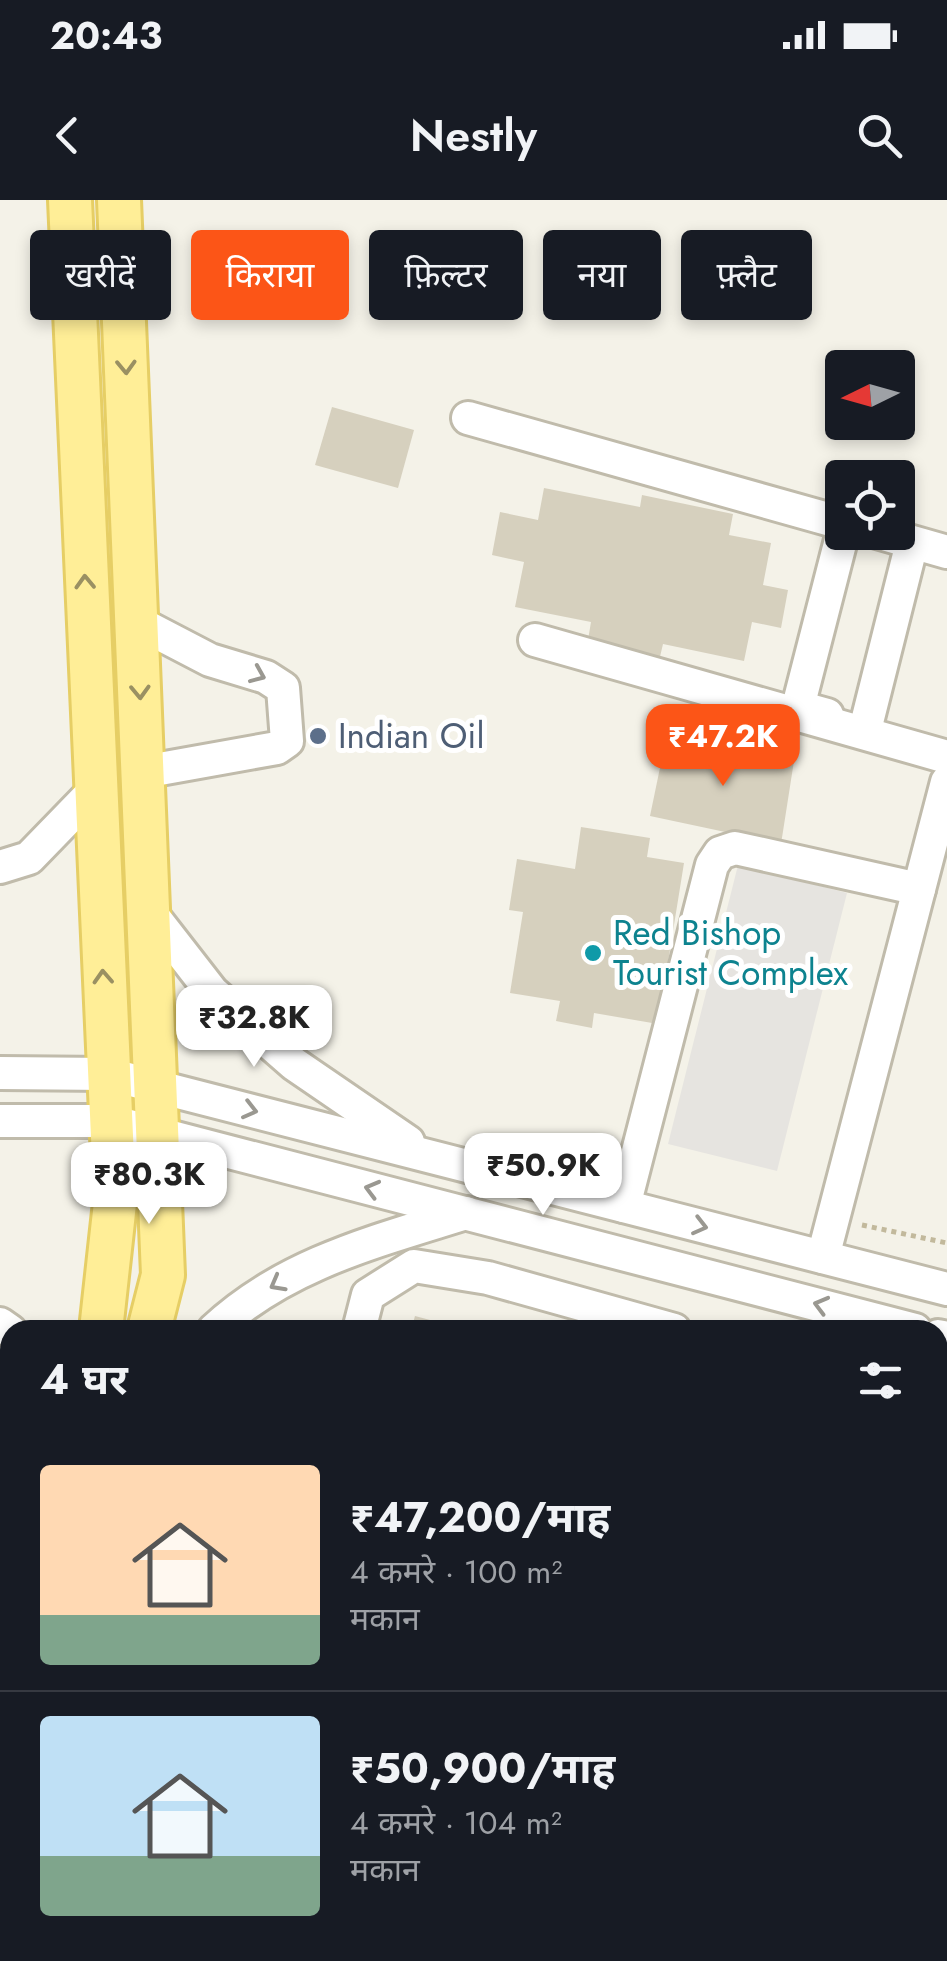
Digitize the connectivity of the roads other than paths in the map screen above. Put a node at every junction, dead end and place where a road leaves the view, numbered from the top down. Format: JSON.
{"nodes":[{"id":1,"x":70,"y":200,"type":"edge"},
{"id":2,"x":119,"y":200,"type":"edge"},
{"id":3,"x":468,"y":418,"type":"dead end"},
{"id":4,"x":825,"y":518,"type":"edge"},
{"id":5,"x":915,"y":543,"type":"edge"},
{"id":6,"x":837,"y":550,"type":"edge"},
{"id":7,"x":910,"y":550,"type":"edge"},
{"id":8,"x":947,"y":552,"type":"edge"},
{"id":9,"x":137,"y":622,"type":"junction"},
{"id":10,"x":535,"y":640,"type":"dead end"},
{"id":11,"x":866,"y":726,"type":"junction"},
{"id":12,"x":947,"y":748,"type":"edge"},
{"id":13,"x":947,"y":758,"type":"edge"},
{"id":14,"x":143,"y":772,"type":"junction"},
{"id":15,"x":947,"y":782,"type":"edge"},
{"id":16,"x":94,"y":791,"type":"junction"},
{"id":17,"x":0,"y":867,"type":"edge"},
{"id":18,"x":919,"y":889,"type":"junction"},
{"id":19,"x":148,"y":911,"type":"junction"},
{"id":20,"x":0,"y":1072,"type":"edge"},
{"id":21,"x":108,"y":1074,"type":"junction"},
{"id":22,"x":155,"y":1086,"type":"junction"},
{"id":23,"x":0,"y":1121,"type":"edge"},
{"id":24,"x":110,"y":1121,"type":"junction"},
{"id":25,"x":157,"y":1133,"type":"junction"},
{"id":26,"x":428,"y":1156,"type":"junction"},
{"id":27,"x":624,"y":1206,"type":"junction"},
{"id":28,"x":466,"y":1213,"type":"junction"},
{"id":29,"x":823,"y":1258,"type":"junction"},
{"id":30,"x":947,"y":1289,"type":"edge"},
{"id":31,"x":102,"y":1320,"type":"edge"},
{"id":32,"x":151,"y":1320,"type":"edge"},
{"id":33,"x":225,"y":1320,"type":"edge"},
{"id":34,"x":362,"y":1320,"type":"edge"},
{"id":35,"x":638,"y":1320,"type":"edge"},
{"id":36,"x":877,"y":1320,"type":"edge"}],
"edges":[{"from":16,"to":1,"type":"main road","one_way":true},
{"from":2,"to":9,"type":"main road","one_way":true},
{"from":3,"to":4,"type":"street"},
{"from":5,"to":8,"type":"street"},
{"from":6,"to":11,"type":"street"},
{"from":7,"to":11,"type":"street"},
{"from":9,"to":14,"type":"main road","one_way":true},
{"from":9,"to":14,"type":"street","one_way":true},
{"from":10,"to":13,"type":"street"},
{"from":11,"to":12,"type":"street"},
{"from":14,"to":19,"type":"main road"},
{"from":15,"to":18,"type":"street"},
{"from":16,"to":17,"type":"street"},
{"from":21,"to":16,"type":"main road","one_way":true},
{"from":18,"to":27,"type":"street"},
{"from":18,"to":29,"type":"street"},
{"from":19,"to":22,"type":"main road"},
{"from":19,"to":26,"type":"street"},
{"from":20,"to":21,"type":"street"},
{"from":21,"to":22,"type":"street"},
{"from":21,"to":24,"type":"main road"},
{"from":22,"to":25,"type":"main road"},
{"from":22,"to":26,"type":"street","one_way":true},
{"from":23,"to":24,"type":"street"},
{"from":24,"to":25,"type":"street"},
{"from":24,"to":31,"type":"main road"},
{"from":28,"to":25,"type":"street","one_way":true},
{"from":25,"to":32,"type":"main road"},
{"from":26,"to":27,"type":"street"},
{"from":27,"to":29,"type":"street","one_way":true},
{"from":28,"to":33,"type":"street","one_way":true},
{"from":36,"to":28,"type":"street","one_way":true},
{"from":29,"to":30,"type":"street"},
{"from":34,"to":35,"type":"street"}]}
